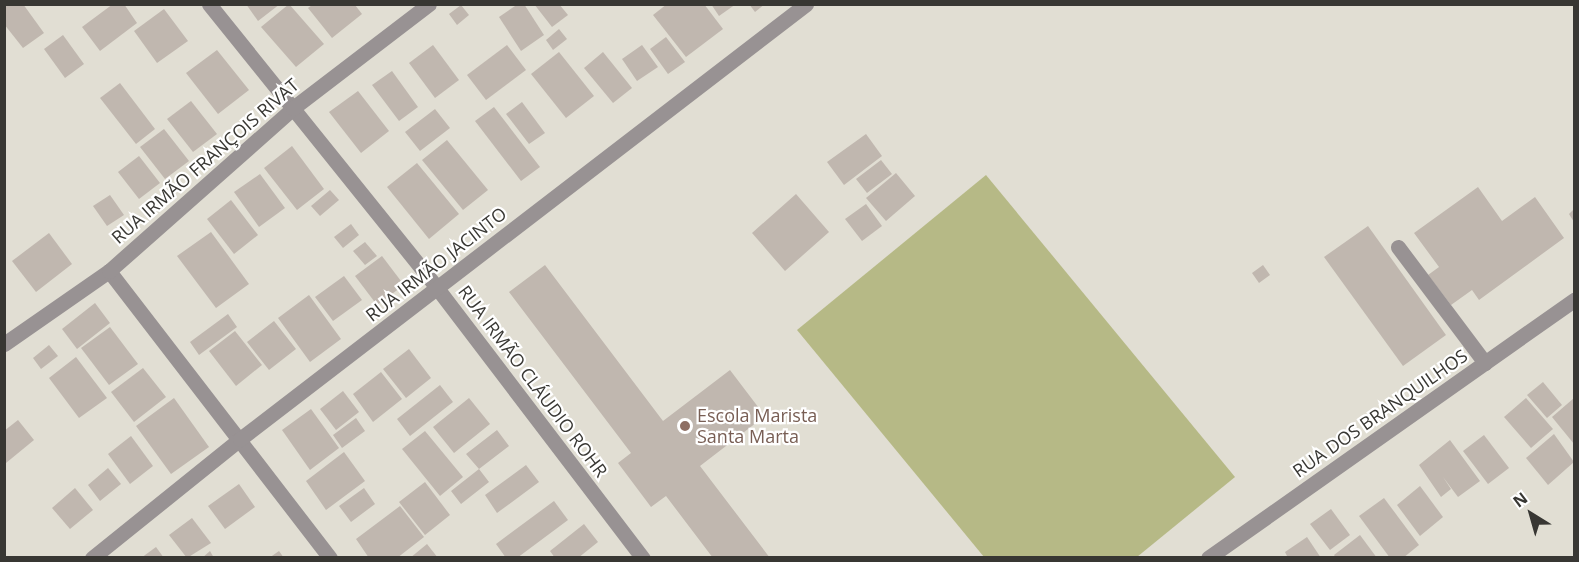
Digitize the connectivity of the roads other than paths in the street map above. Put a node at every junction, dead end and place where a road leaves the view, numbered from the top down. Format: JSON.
{"nodes":[{"id":1,"x":209,"y":4,"type":"edge"},
{"id":2,"x":429,"y":4,"type":"edge"},
{"id":3,"x":806,"y":4,"type":"edge"},
{"id":4,"x":293,"y":108,"type":"junction"},
{"id":5,"x":1398,"y":247,"type":"dead end"},
{"id":6,"x":110,"y":271,"type":"junction"},
{"id":7,"x":437,"y":288,"type":"junction"},
{"id":8,"x":1575,"y":300,"type":"edge"},
{"id":9,"x":4,"y":344,"type":"edge"},
{"id":10,"x":1485,"y":363,"type":"junction"},
{"id":11,"x":240,"y":439,"type":"junction"},
{"id":12,"x":92,"y":558,"type":"edge"},
{"id":13,"x":330,"y":558,"type":"edge"},
{"id":14,"x":643,"y":558,"type":"edge"},
{"id":15,"x":1208,"y":558,"type":"edge"}],
"edges":[{"from":1,"to":4,"type":"street","name":"RUA IRMÃO CLÁUDIO ROHR"},
{"from":2,"to":4,"type":"street","name":"RUA IRMÃO FRANÇOIS RIVAT"},
{"from":3,"to":7,"type":"street","name":"RUA IRMÃO JACINTO"},
{"from":4,"to":6,"type":"street","name":"RUA IRMÃO FRANÇOIS RIVAT"},
{"from":4,"to":7,"type":"street","name":"RUA IRMÃO CLÁUDIO ROHR"},
{"from":5,"to":10,"type":"street"},
{"from":6,"to":9,"type":"street","name":"RUA IRMÃO FRANÇOIS RIVAT"},
{"from":6,"to":11,"type":"street"},
{"from":7,"to":11,"type":"street","name":"RUA IRMÃO JACINTO"},
{"from":7,"to":14,"type":"street","name":"RUA IRMÃO CLÁUDIO ROHR"},
{"from":8,"to":10,"type":"street","name":"RUA DOS BRANQUILHOS"},
{"from":10,"to":15,"type":"street","name":"RUA DOS BRANQUILHOS"},
{"from":11,"to":12,"type":"street","name":"RUA IRMÃO JACINTO"},
{"from":11,"to":13,"type":"street"}]}
